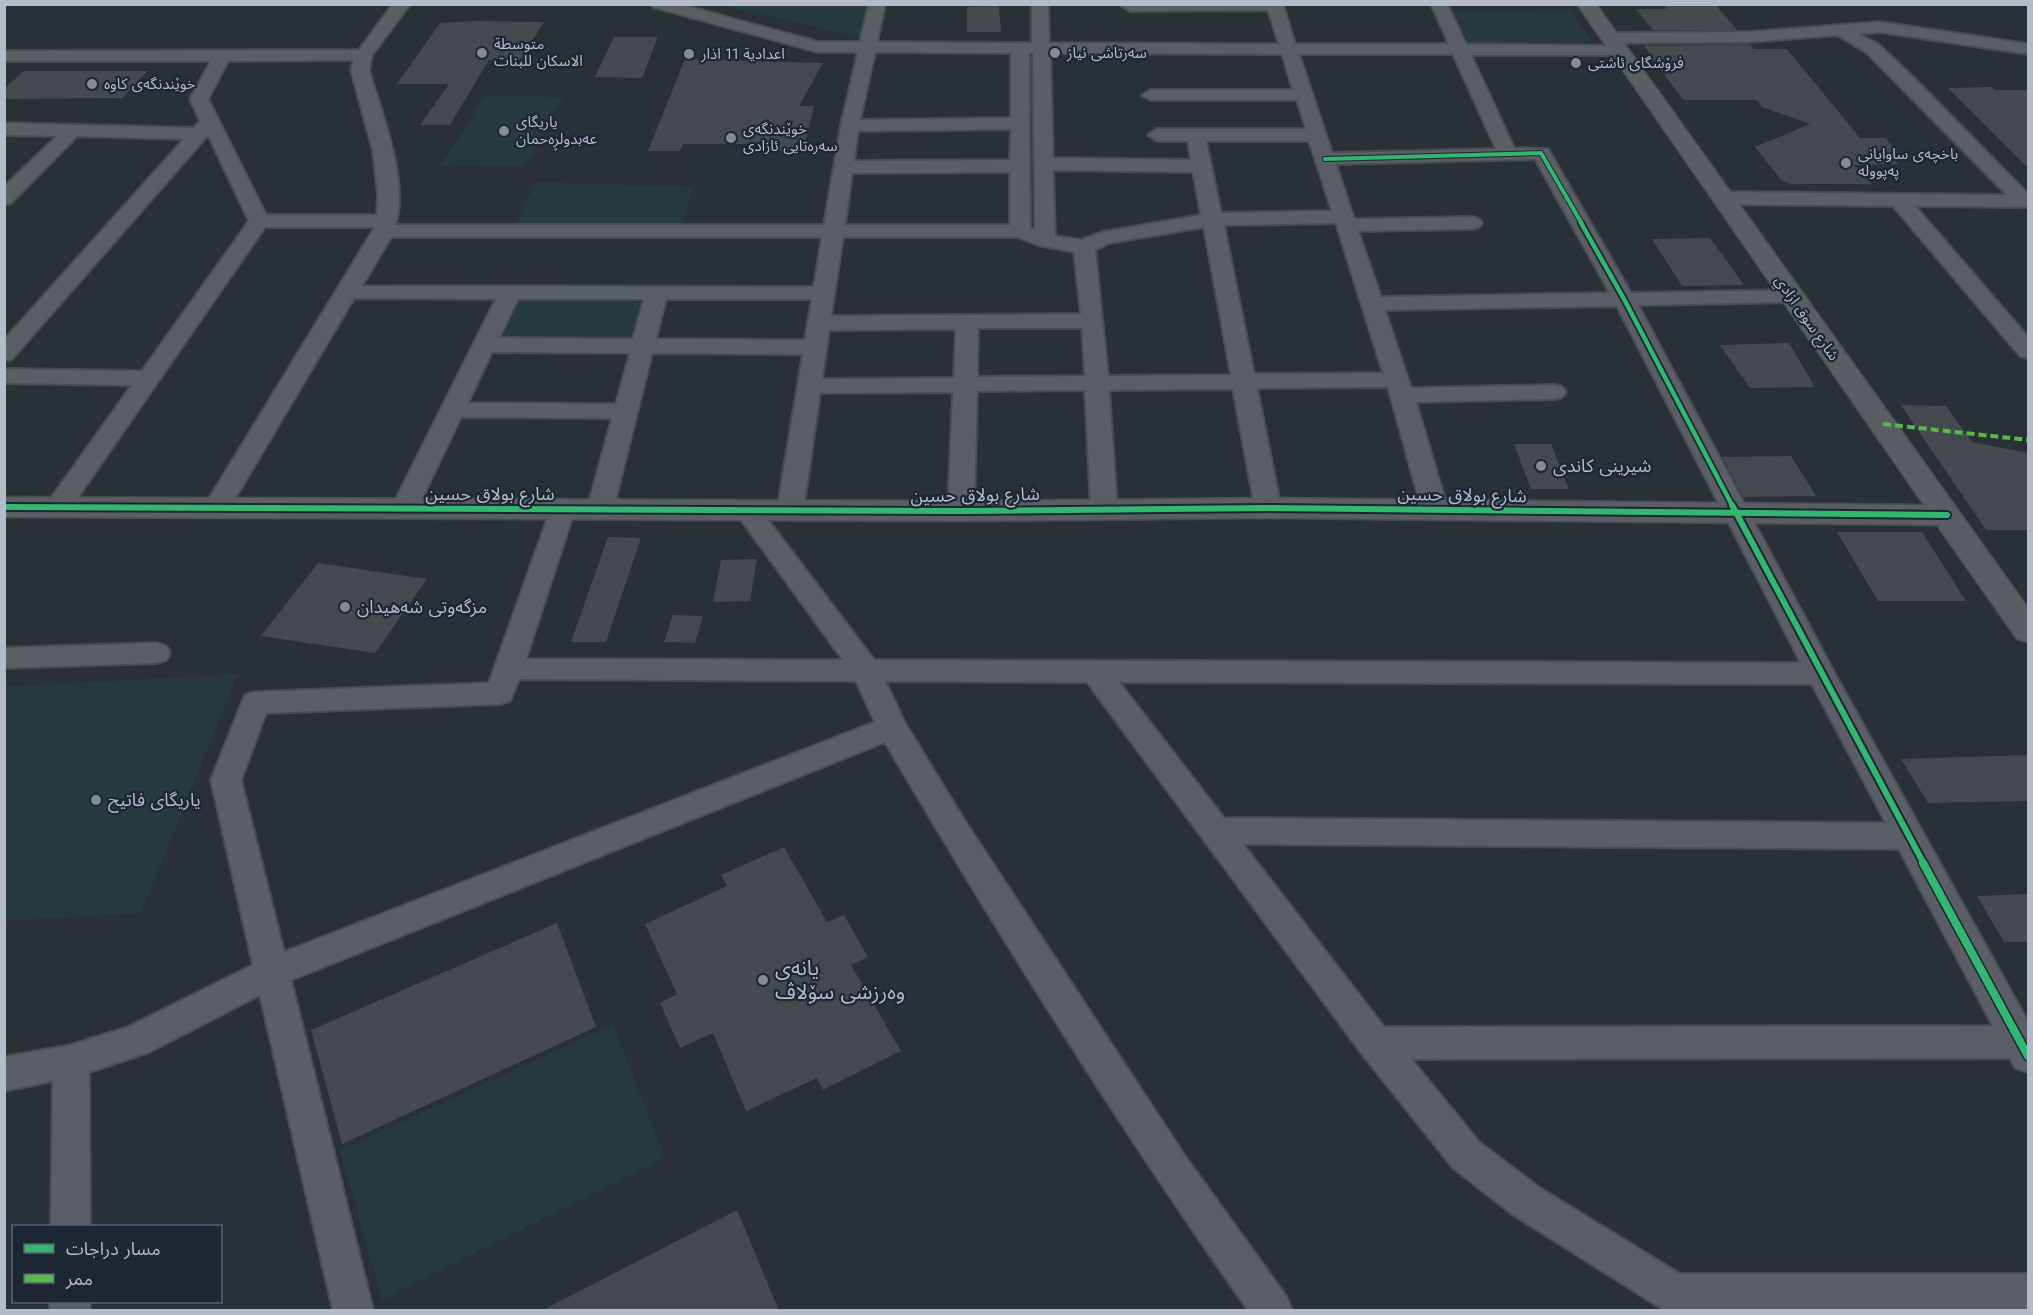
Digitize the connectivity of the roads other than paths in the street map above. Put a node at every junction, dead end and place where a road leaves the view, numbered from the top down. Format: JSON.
{"nodes":[{"id":1,"x":402,"y":4,"type":"edge"},
{"id":2,"x":659,"y":4,"type":"edge"},
{"id":3,"x":877,"y":4,"type":"edge"},
{"id":4,"x":1040,"y":4,"type":"edge"},
{"id":5,"x":1439,"y":4,"type":"edge"},
{"id":6,"x":1586,"y":4,"type":"edge"},
{"id":7,"x":1130,"y":5,"type":"edge"},
{"id":8,"x":1274,"y":5,"type":"edge"},
{"id":9,"x":1841,"y":32,"type":"junction"},
{"id":10,"x":1135,"y":39,"type":"junction"},
{"id":11,"x":1614,"y":44,"type":"junction"},
{"id":12,"x":868,"y":48,"type":"junction"},
{"id":13,"x":1020,"y":48,"type":"junction"},
{"id":14,"x":1041,"y":48,"type":"junction"},
{"id":15,"x":1288,"y":49,"type":"junction"},
{"id":16,"x":1459,"y":49,"type":"junction"},
{"id":17,"x":2028,"y":49,"type":"edge"},
{"id":18,"x":364,"y":55,"type":"junction"},
{"id":19,"x":4,"y":56,"type":"edge"},
{"id":20,"x":26,"y":56,"type":"junction"},
{"id":21,"x":222,"y":57,"type":"junction"},
{"id":22,"x":4,"y":74,"type":"edge"},
{"id":23,"x":1150,"y":95,"type":"junction"},
{"id":24,"x":1303,"y":95,"type":"junction"},
{"id":25,"x":1020,"y":123,"type":"junction"},
{"id":26,"x":850,"y":126,"type":"junction"},
{"id":27,"x":205,"y":127,"type":"junction"},
{"id":28,"x":4,"y":129,"type":"edge"},
{"id":29,"x":73,"y":130,"type":"junction"},
{"id":30,"x":1157,"y":135,"type":"junction"},
{"id":31,"x":1196,"y":135,"type":"junction"},
{"id":32,"x":1317,"y":135,"type":"junction"},
{"id":33,"x":1507,"y":153,"type":"junction"},
{"id":34,"x":1325,"y":159,"type":"junction"},
{"id":35,"x":1042,"y":164,"type":"junction"},
{"id":36,"x":1160,"y":165,"type":"junction"},
{"id":37,"x":843,"y":166,"type":"junction"},
{"id":38,"x":1020,"y":166,"type":"junction"},
{"id":39,"x":1202,"y":166,"type":"junction"},
{"id":40,"x":4,"y":198,"type":"edge"},
{"id":41,"x":1723,"y":198,"type":"junction"},
{"id":42,"x":1899,"y":200,"type":"junction"},
{"id":43,"x":2026,"y":201,"type":"edge"},
{"id":44,"x":1212,"y":219,"type":"junction"},
{"id":45,"x":259,"y":221,"type":"junction"},
{"id":46,"x":1344,"y":221,"type":"junction"},
{"id":47,"x":1472,"y":223,"type":"dead end"},
{"id":48,"x":386,"y":226,"type":"junction"},
{"id":49,"x":1020,"y":231,"type":"junction"},
{"id":50,"x":833,"y":232,"type":"junction"},
{"id":51,"x":1045,"y":241,"type":"junction"},
{"id":52,"x":1084,"y":247,"type":"junction"},
{"id":53,"x":346,"y":292,"type":"junction"},
{"id":54,"x":510,"y":292,"type":"junction"},
{"id":55,"x":657,"y":292,"type":"junction"},
{"id":56,"x":824,"y":293,"type":"junction"},
{"id":57,"x":1791,"y":296,"type":"junction"},
{"id":58,"x":1624,"y":299,"type":"junction"},
{"id":59,"x":1373,"y":304,"type":"junction"},
{"id":60,"x":1093,"y":321,"type":"junction"},
{"id":61,"x":967,"y":322,"type":"junction"},
{"id":62,"x":819,"y":323,"type":"junction"},
{"id":63,"x":484,"y":345,"type":"junction"},
{"id":64,"x":643,"y":347,"type":"junction"},
{"id":65,"x":815,"y":347,"type":"junction"},
{"id":66,"x":2028,"y":351,"type":"edge"},
{"id":67,"x":4,"y":354,"type":"edge"},
{"id":68,"x":4,"y":376,"type":"edge"},
{"id":69,"x":148,"y":378,"type":"junction"},
{"id":70,"x":1244,"y":383,"type":"junction"},
{"id":71,"x":1097,"y":384,"type":"junction"},
{"id":72,"x":964,"y":385,"type":"junction"},
{"id":73,"x":809,"y":386,"type":"junction"},
{"id":74,"x":1400,"y":387,"type":"junction"},
{"id":75,"x":1554,"y":392,"type":"dead end"},
{"id":76,"x":455,"y":410,"type":"junction"},
{"id":77,"x":626,"y":411,"type":"junction"},
{"id":78,"x":4,"y":507,"type":"edge"},
{"id":79,"x":58,"y":507,"type":"junction"},
{"id":80,"x":217,"y":507,"type":"junction"},
{"id":81,"x":1104,"y":508,"type":"junction"},
{"id":82,"x":1268,"y":508,"type":"junction"},
{"id":83,"x":404,"y":509,"type":"junction"},
{"id":84,"x":562,"y":509,"type":"junction"},
{"id":85,"x":600,"y":510,"type":"junction"},
{"id":86,"x":747,"y":510,"type":"junction"},
{"id":87,"x":1436,"y":510,"type":"junction"},
{"id":88,"x":790,"y":511,"type":"junction"},
{"id":89,"x":961,"y":511,"type":"junction"},
{"id":90,"x":1737,"y":514,"type":"junction"},
{"id":91,"x":1947,"y":515,"type":"junction"},
{"id":92,"x":2028,"y":631,"type":"edge"},
{"id":93,"x":156,"y":652,"type":"dead end"},
{"id":94,"x":4,"y":658,"type":"edge"},
{"id":95,"x":508,"y":669,"type":"junction"},
{"id":96,"x":865,"y":669,"type":"junction"},
{"id":97,"x":1094,"y":670,"type":"junction"},
{"id":98,"x":1821,"y":674,"type":"junction"},
{"id":99,"x":892,"y":727,"type":"junction"},
{"id":100,"x":1215,"y":831,"type":"junction"},
{"id":101,"x":1909,"y":836,"type":"junction"},
{"id":102,"x":272,"y":973,"type":"junction"},
{"id":103,"x":1375,"y":1043,"type":"junction"},
{"id":104,"x":2025,"y":1049,"type":"edge"},
{"id":105,"x":70,"y":1062,"type":"junction"},
{"id":106,"x":4,"y":1074,"type":"edge"},
{"id":107,"x":70,"y":1225,"type":"edge"},
{"id":108,"x":2028,"y":1294,"type":"edge"},
{"id":109,"x":1688,"y":1302,"type":"edge"},
{"id":110,"x":353,"y":1311,"type":"edge"},
{"id":111,"x":1272,"y":1311,"type":"edge"}],
"edges":[{"from":1,"to":18,"type":"street"},
{"from":2,"to":12,"type":"street"},
{"from":3,"to":12,"type":"street"},
{"from":4,"to":14,"type":"street"},
{"from":5,"to":16,"type":"street"},
{"from":6,"to":11,"type":"street","name":"شارع سوق ازادي"},
{"from":7,"to":8,"type":"street"},
{"from":7,"to":10,"type":"street"},
{"from":8,"to":15,"type":"street"},
{"from":9,"to":11,"type":"street"},
{"from":9,"to":17,"type":"street"},
{"from":9,"to":43,"type":"street"},
{"from":10,"to":14,"type":"street"},
{"from":10,"to":15,"type":"street"},
{"from":10,"to":23,"type":"street"},
{"from":11,"to":16,"type":"street"},
{"from":11,"to":41,"type":"street","name":"شارع سوق ازادي"},
{"from":12,"to":13,"type":"street"},
{"from":12,"to":26,"type":"street"},
{"from":13,"to":14,"type":"street"},
{"from":13,"to":25,"type":"street"},
{"from":14,"to":35,"type":"street"},
{"from":15,"to":16,"type":"street"},
{"from":15,"to":24,"type":"street"},
{"from":16,"to":33,"type":"street"},
{"from":18,"to":21,"type":"street"},
{"from":18,"to":48,"type":"street"},
{"from":19,"to":20,"type":"street"},
{"from":20,"to":21,"type":"street"},
{"from":20,"to":22,"type":"street"},
{"from":21,"to":27,"type":"street"},
{"from":23,"to":24,"type":"street"},
{"from":23,"to":30,"type":"street"},
{"from":24,"to":32,"type":"street"},
{"from":25,"to":26,"type":"street"},
{"from":25,"to":38,"type":"street"},
{"from":26,"to":37,"type":"street"},
{"from":27,"to":29,"type":"street"},
{"from":27,"to":45,"type":"street"},
{"from":27,"to":67,"type":"street"},
{"from":28,"to":29,"type":"street"},
{"from":29,"to":40,"type":"street"},
{"from":30,"to":31,"type":"street"},
{"from":30,"to":36,"type":"street"},
{"from":31,"to":32,"type":"street"},
{"from":31,"to":39,"type":"street"},
{"from":32,"to":34,"type":"street"},
{"from":33,"to":34,"type":"street"},
{"from":33,"to":58,"type":"street"},
{"from":34,"to":46,"type":"street"},
{"from":35,"to":36,"type":"street"},
{"from":35,"to":51,"type":"street"},
{"from":36,"to":39,"type":"street"},
{"from":37,"to":38,"type":"street"},
{"from":37,"to":50,"type":"street"},
{"from":38,"to":49,"type":"street"},
{"from":39,"to":44,"type":"street"},
{"from":41,"to":42,"type":"street"},
{"from":41,"to":57,"type":"street","name":"شارع سوق ازادي"},
{"from":42,"to":43,"type":"street"},
{"from":42,"to":66,"type":"street"},
{"from":44,"to":46,"type":"street"},
{"from":44,"to":52,"type":"street"},
{"from":44,"to":70,"type":"street"},
{"from":45,"to":48,"type":"street"},
{"from":45,"to":69,"type":"street"},
{"from":46,"to":47,"type":"street"},
{"from":46,"to":59,"type":"street"},
{"from":48,"to":50,"type":"street"},
{"from":48,"to":53,"type":"street"},
{"from":49,"to":50,"type":"street"},
{"from":49,"to":51,"type":"street"},
{"from":50,"to":56,"type":"street"},
{"from":51,"to":52,"type":"street"},
{"from":52,"to":60,"type":"street"},
{"from":53,"to":54,"type":"street"},
{"from":53,"to":80,"type":"street"},
{"from":54,"to":55,"type":"street"},
{"from":54,"to":63,"type":"street"},
{"from":55,"to":56,"type":"street"},
{"from":55,"to":64,"type":"street"},
{"from":56,"to":62,"type":"street"},
{"from":57,"to":58,"type":"street"},
{"from":57,"to":91,"type":"street","name":"شارع سوق ازادي"},
{"from":58,"to":59,"type":"street"},
{"from":58,"to":90,"type":"street"},
{"from":59,"to":74,"type":"street"},
{"from":60,"to":61,"type":"street"},
{"from":60,"to":71,"type":"street"},
{"from":61,"to":62,"type":"street"},
{"from":61,"to":72,"type":"street"},
{"from":62,"to":65,"type":"street"},
{"from":63,"to":64,"type":"street"},
{"from":63,"to":76,"type":"street"},
{"from":64,"to":65,"type":"street"},
{"from":64,"to":77,"type":"street"},
{"from":65,"to":73,"type":"street"},
{"from":68,"to":69,"type":"street"},
{"from":69,"to":79,"type":"street"},
{"from":70,"to":71,"type":"street"},
{"from":70,"to":74,"type":"street"},
{"from":70,"to":82,"type":"street"},
{"from":71,"to":72,"type":"street"},
{"from":71,"to":81,"type":"street"},
{"from":72,"to":73,"type":"street"},
{"from":72,"to":89,"type":"street"},
{"from":73,"to":88,"type":"street"},
{"from":74,"to":75,"type":"street"},
{"from":74,"to":87,"type":"street"},
{"from":76,"to":77,"type":"street"},
{"from":76,"to":83,"type":"street"},
{"from":77,"to":85,"type":"street"},
{"from":78,"to":79,"type":"street","name":"شارع بولاق حسين"},
{"from":79,"to":80,"type":"street","name":"شارع بولاق حسين"},
{"from":80,"to":83,"type":"street","name":"شارع بولاق حسين"},
{"from":81,"to":82,"type":"street","name":"شارع بولاق حسين"},
{"from":81,"to":89,"type":"street","name":"شارع بولاق حسين"},
{"from":82,"to":87,"type":"street","name":"شارع بولاق حسين"},
{"from":83,"to":84,"type":"street","name":"شارع بولاق حسين"},
{"from":84,"to":85,"type":"street","name":"شارع بولاق حسين"},
{"from":84,"to":95,"type":"street"},
{"from":85,"to":86,"type":"street","name":"شارع بولاق حسين"},
{"from":86,"to":88,"type":"street","name":"شارع بولاق حسين"},
{"from":86,"to":96,"type":"street"},
{"from":87,"to":90,"type":"street","name":"شارع بولاق حسين"},
{"from":88,"to":89,"type":"street","name":"شارع بولاق حسين"},
{"from":90,"to":91,"type":"street","name":"شارع بولاق حسين"},
{"from":90,"to":98,"type":"street"},
{"from":91,"to":92,"type":"street","name":"شارع سوق ازادي"},
{"from":93,"to":94,"type":"street"},
{"from":95,"to":96,"type":"street"},
{"from":95,"to":102,"type":"street"},
{"from":96,"to":97,"type":"street"},
{"from":96,"to":99,"type":"street"},
{"from":97,"to":98,"type":"street"},
{"from":97,"to":100,"type":"street"},
{"from":98,"to":101,"type":"street"},
{"from":99,"to":102,"type":"street"},
{"from":99,"to":111,"type":"street"},
{"from":100,"to":101,"type":"street"},
{"from":100,"to":103,"type":"street"},
{"from":101,"to":104,"type":"street"},
{"from":102,"to":105,"type":"street"},
{"from":102,"to":110,"type":"street"},
{"from":103,"to":104,"type":"street"},
{"from":103,"to":109,"type":"street"},
{"from":105,"to":106,"type":"street"},
{"from":105,"to":107,"type":"street"},
{"from":108,"to":109,"type":"street"}]}
